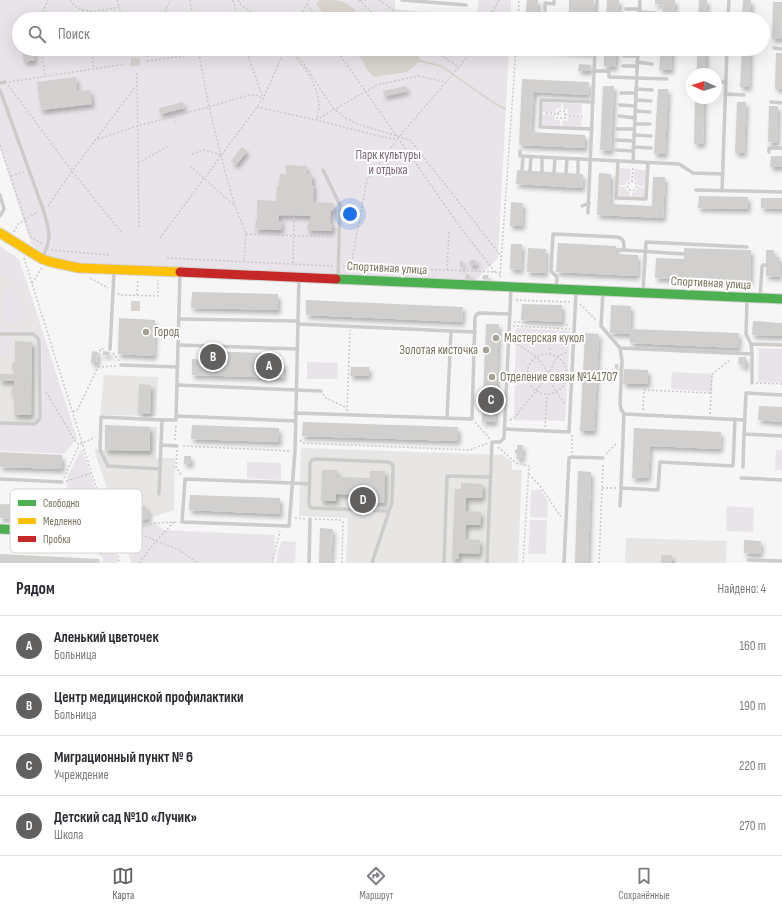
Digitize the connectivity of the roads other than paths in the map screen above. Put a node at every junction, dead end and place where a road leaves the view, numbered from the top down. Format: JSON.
{"nodes":[{"id":1,"x":402,"y":0,"type":"edge"},
{"id":2,"x":554,"y":0,"type":"edge"},
{"id":3,"x":597,"y":0,"type":"edge"},
{"id":4,"x":640,"y":0,"type":"edge"},
{"id":5,"x":729,"y":0,"type":"edge"},
{"id":6,"x":466,"y":5,"type":"dead end"},
{"id":7,"x":626,"y":9,"type":"dead end"},
{"id":8,"x":640,"y":11,"type":"junction"},
{"id":9,"x":545,"y":12,"type":"edge"},
{"id":10,"x":596,"y":12,"type":"edge"},
{"id":11,"x":648,"y":12,"type":"edge"},
{"id":12,"x":728,"y":12,"type":"edge"},
{"id":13,"x":774,"y":48,"type":"dead end"},
{"id":14,"x":782,"y":49,"type":"edge"},
{"id":15,"x":595,"y":56,"type":"edge"},
{"id":16,"x":624,"y":56,"type":"dead end"},
{"id":17,"x":638,"y":56,"type":"joint"},
{"id":18,"x":727,"y":56,"type":"edge"},
{"id":19,"x":637,"y":64,"type":"junction"},
{"id":20,"x":652,"y":64,"type":"dead end"},
{"id":21,"x":623,"y":66,"type":"dead end"},
{"id":22,"x":594,"y":71,"type":"junction"},
{"id":23,"x":637,"y":78,"type":"junction"},
{"id":24,"x":667,"y":80,"type":"dead end"},
{"id":25,"x":5,"y":82,"type":"road end"},
{"id":26,"x":722,"y":82,"type":"edge"},
{"id":27,"x":726,"y":82,"type":"junction"},
{"id":28,"x":0,"y":83,"type":"edge"},
{"id":29,"x":0,"y":90,"type":"edge"},
{"id":30,"x":652,"y":90,"type":"dead end"},
{"id":31,"x":636,"y":91,"type":"junction"},
{"id":32,"x":621,"y":93,"type":"dead end"},
{"id":33,"x":726,"y":94,"type":"junction"},
{"id":34,"x":744,"y":95,"type":"dead end"},
{"id":35,"x":636,"y":100,"type":"junction"},
{"id":36,"x":651,"y":101,"type":"dead end"},
{"id":37,"x":593,"y":102,"type":"junction"},
{"id":38,"x":771,"y":102,"type":"dead end"},
{"id":39,"x":782,"y":103,"type":"edge"},
{"id":40,"x":620,"y":105,"type":"dead end"},
{"id":41,"x":635,"y":106,"type":"junction"},
{"id":42,"x":635,"y":111,"type":"junction"},
{"id":43,"x":650,"y":112,"type":"dead end"},
{"id":44,"x":619,"y":116,"type":"dead end"},
{"id":45,"x":635,"y":118,"type":"junction"},
{"id":46,"x":635,"y":124,"type":"junction"},
{"id":47,"x":650,"y":124,"type":"dead end"},
{"id":48,"x":592,"y":129,"type":"junction"},
{"id":49,"x":617,"y":129,"type":"dead end"},
{"id":50,"x":634,"y":129,"type":"junction"},
{"id":51,"x":634,"y":135,"type":"junction"},
{"id":52,"x":651,"y":136,"type":"dead end"},
{"id":53,"x":616,"y":140,"type":"dead end"},
{"id":54,"x":634,"y":141,"type":"junction"},
{"id":55,"x":634,"y":147,"type":"junction"},
{"id":56,"x":651,"y":148,"type":"dead end"},
{"id":57,"x":782,"y":148,"type":"edge"},
{"id":58,"x":616,"y":150,"type":"dead end"},
{"id":59,"x":520,"y":151,"type":"dead end"},
{"id":60,"x":633,"y":151,"type":"junction"},
{"id":61,"x":769,"y":152,"type":"dead end"},
{"id":62,"x":523,"y":156,"type":"junction"},
{"id":63,"x":531,"y":157,"type":"junction"},
{"id":64,"x":542,"y":157,"type":"junction"},
{"id":65,"x":554,"y":158,"type":"junction"},
{"id":66,"x":567,"y":158,"type":"junction"},
{"id":67,"x":578,"y":159,"type":"junction"},
{"id":68,"x":591,"y":160,"type":"junction"},
{"id":69,"x":618,"y":161,"type":"junction"},
{"id":70,"x":633,"y":162,"type":"junction"},
{"id":71,"x":648,"y":163,"type":"junction"},
{"id":72,"x":324,"y":170,"type":"dead end"},
{"id":73,"x":522,"y":170,"type":"dead end"},
{"id":74,"x":530,"y":171,"type":"dead end"},
{"id":75,"x":542,"y":171,"type":"dead end"},
{"id":76,"x":554,"y":172,"type":"dead end"},
{"id":77,"x":566,"y":173,"type":"dead end"},
{"id":78,"x":578,"y":174,"type":"dead end"},
{"id":79,"x":723,"y":174,"type":"junction"},
{"id":80,"x":696,"y":190,"type":"dead end"},
{"id":81,"x":722,"y":191,"type":"junction"},
{"id":82,"x":782,"y":192,"type":"edge"},
{"id":83,"x":0,"y":195,"type":"edge"},
{"id":84,"x":589,"y":203,"type":"junction"},
{"id":85,"x":582,"y":206,"type":"dead end"},
{"id":86,"x":588,"y":213,"type":"dead end"},
{"id":87,"x":0,"y":216,"type":"edge"},
{"id":88,"x":0,"y":233,"type":"edge"},
{"id":89,"x":747,"y":247,"type":"dead end"},
{"id":90,"x":616,"y":250,"type":"dead end"},
{"id":91,"x":624,"y":250,"type":"junction"},
{"id":92,"x":645,"y":251,"type":"junction"},
{"id":93,"x":684,"y":254,"type":"dead end"},
{"id":94,"x":42,"y":263,"type":"junction"},
{"id":95,"x":766,"y":265,"type":"dead end"},
{"id":96,"x":114,"y":269,"type":"junction"},
{"id":97,"x":180,"y":272,"type":"junction"},
{"id":98,"x":299,"y":277,"type":"junction"},
{"id":99,"x":338,"y":279,"type":"junction"},
{"id":100,"x":511,"y":287,"type":"junction"},
{"id":101,"x":556,"y":289,"type":"junction"},
{"id":102,"x":603,"y":291,"type":"junction"},
{"id":103,"x":643,"y":293,"type":"junction"},
{"id":104,"x":575,"y":297,"type":"junction"},
{"id":105,"x":747,"y":298,"type":"junction"},
{"id":106,"x":760,"y":298,"type":"junction"},
{"id":107,"x":782,"y":299,"type":"edge"},
{"id":108,"x":510,"y":314,"type":"junction"},
{"id":109,"x":179,"y":319,"type":"junction"},
{"id":110,"x":298,"y":323,"type":"junction"},
{"id":111,"x":451,"y":331,"type":"junction"},
{"id":112,"x":475,"y":332,"type":"junction"},
{"id":113,"x":0,"y":334,"type":"edge"},
{"id":114,"x":751,"y":344,"type":"junction"},
{"id":115,"x":782,"y":344,"type":"edge"},
{"id":116,"x":178,"y":345,"type":"junction"},
{"id":117,"x":620,"y":348,"type":"junction"},
{"id":118,"x":110,"y":349,"type":"road end"},
{"id":119,"x":297,"y":349,"type":"junction"},
{"id":120,"x":752,"y":354,"type":"junction"},
{"id":121,"x":121,"y":365,"type":"road end"},
{"id":122,"x":177,"y":367,"type":"junction"},
{"id":123,"x":752,"y":383,"type":"road end"},
{"id":124,"x":177,"y":386,"type":"junction"},
{"id":125,"x":296,"y":390,"type":"junction"},
{"id":126,"x":321,"y":391,"type":"road end"},
{"id":127,"x":782,"y":395,"type":"edge"},
{"id":128,"x":295,"y":413,"type":"junction"},
{"id":129,"x":624,"y":414,"type":"junction"},
{"id":130,"x":176,"y":418,"type":"junction"},
{"id":131,"x":447,"y":418,"type":"junction"},
{"id":132,"x":735,"y":419,"type":"junction"},
{"id":133,"x":162,"y":420,"type":"junction"},
{"id":134,"x":745,"y":420,"type":"junction"},
{"id":135,"x":295,"y":421,"type":"junction"},
{"id":136,"x":0,"y":423,"type":"edge"},
{"id":137,"x":505,"y":429,"type":"junction"},
{"id":138,"x":744,"y":434,"type":"junction"},
{"id":139,"x":782,"y":436,"type":"edge"},
{"id":140,"x":161,"y":445,"type":"junction"},
{"id":141,"x":176,"y":446,"type":"road end"},
{"id":142,"x":603,"y":458,"type":"road end"},
{"id":143,"x":743,"y":467,"type":"dead end"},
{"id":144,"x":160,"y":469,"type":"junction"},
{"id":145,"x":491,"y":477,"type":"junction"},
{"id":146,"x":741,"y":478,"type":"dead end"},
{"id":147,"x":0,"y":479,"type":"edge"},
{"id":148,"x":782,"y":480,"type":"edge"},
{"id":149,"x":62,"y":482,"type":"road end"},
{"id":150,"x":293,"y":483,"type":"junction"},
{"id":151,"x":310,"y":484,"type":"junction"},
{"id":152,"x":621,"y":488,"type":"junction"},
{"id":153,"x":159,"y":494,"type":"dead end"},
{"id":154,"x":620,"y":506,"type":"dead end"},
{"id":155,"x":389,"y":511,"type":"junction"},
{"id":156,"x":310,"y":519,"type":"road end"},
{"id":157,"x":0,"y":529,"type":"edge"},
{"id":158,"x":10,"y":530,"type":"edge"},
{"id":159,"x":748,"y":560,"type":"dead end"},
{"id":160,"x":782,"y":561,"type":"edge"},
{"id":161,"x":763,"y":562,"type":"edge"},
{"id":162,"x":774,"y":562,"type":"edge"},
{"id":163,"x":308,"y":563,"type":"edge"},
{"id":164,"x":372,"y":563,"type":"edge"},
{"id":165,"x":444,"y":563,"type":"edge"},
{"id":166,"x":487,"y":563,"type":"edge"},
{"id":167,"x":564,"y":563,"type":"edge"}],
"edges":[{"from":1,"to":6,"type":"lane"},
{"from":2,"to":9,"type":"lane"},
{"from":3,"to":10,"type":"lane"},
{"from":4,"to":8,"type":"lane"},
{"from":5,"to":12,"type":"lane"},
{"from":7,"to":8,"type":"lane"},
{"from":8,"to":11,"type":"lane"},
{"from":13,"to":14,"type":"lane"},
{"from":15,"to":22,"type":"lane"},
{"from":16,"to":17,"type":"lane"},
{"from":17,"to":19,"type":"lane"},
{"from":18,"to":27,"type":"lane"},
{"from":19,"to":20,"type":"lane"},
{"from":19,"to":21,"type":"lane"},
{"from":19,"to":23,"type":"lane"},
{"from":22,"to":23,"type":"lane"},
{"from":22,"to":37,"type":"lane"},
{"from":23,"to":24,"type":"lane"},
{"from":23,"to":31,"type":"lane"},
{"from":25,"to":28,"type":"lane"},
{"from":26,"to":27,"type":"lane"},
{"from":27,"to":33,"type":"lane"},
{"from":29,"to":94,"type":"lane"},
{"from":30,"to":31,"type":"lane"},
{"from":31,"to":32,"type":"lane"},
{"from":31,"to":35,"type":"lane"},
{"from":33,"to":34,"type":"lane"},
{"from":33,"to":79,"type":"lane"},
{"from":35,"to":36,"type":"lane"},
{"from":35,"to":41,"type":"lane"},
{"from":37,"to":48,"type":"lane"},
{"from":37,"to":48,"type":"lane"},
{"from":38,"to":39,"type":"lane"},
{"from":40,"to":41,"type":"lane"},
{"from":41,"to":42,"type":"lane"},
{"from":42,"to":43,"type":"lane"},
{"from":42,"to":45,"type":"lane"},
{"from":44,"to":45,"type":"lane"},
{"from":45,"to":46,"type":"lane"},
{"from":46,"to":47,"type":"lane"},
{"from":46,"to":50,"type":"lane"},
{"from":48,"to":68,"type":"lane"},
{"from":49,"to":50,"type":"lane"},
{"from":50,"to":51,"type":"lane"},
{"from":51,"to":52,"type":"lane"},
{"from":51,"to":54,"type":"lane"},
{"from":53,"to":54,"type":"lane"},
{"from":54,"to":55,"type":"lane"},
{"from":55,"to":56,"type":"lane"},
{"from":55,"to":60,"type":"lane"},
{"from":57,"to":61,"type":"lane"},
{"from":58,"to":60,"type":"lane"},
{"from":59,"to":62,"type":"lane"},
{"from":60,"to":70,"type":"lane"},
{"from":62,"to":63,"type":"lane"},
{"from":62,"to":73,"type":"lane"},
{"from":63,"to":64,"type":"lane"},
{"from":63,"to":74,"type":"lane"},
{"from":64,"to":65,"type":"lane"},
{"from":64,"to":75,"type":"lane"},
{"from":65,"to":66,"type":"lane"},
{"from":65,"to":76,"type":"lane"},
{"from":66,"to":67,"type":"lane"},
{"from":66,"to":77,"type":"lane"},
{"from":67,"to":68,"type":"lane"},
{"from":67,"to":78,"type":"lane"},
{"from":68,"to":69,"type":"lane"},
{"from":68,"to":84,"type":"lane"},
{"from":69,"to":70,"type":"lane"},
{"from":69,"to":71,"type":"lane"},
{"from":70,"to":71,"type":"lane"},
{"from":71,"to":79,"type":"lane"},
{"from":72,"to":99,"type":"lane"},
{"from":79,"to":81,"type":"lane"},
{"from":80,"to":81,"type":"lane"},
{"from":81,"to":82,"type":"lane"},
{"from":83,"to":87,"type":"lane"},
{"from":84,"to":85,"type":"lane"},
{"from":84,"to":86,"type":"lane"},
{"from":88,"to":94,"type":"street","name":"Спортивная улица"},
{"from":89,"to":92,"type":"lane"},
{"from":90,"to":91,"type":"lane"},
{"from":91,"to":92,"type":"lane"},
{"from":91,"to":101,"type":"lane"},
{"from":92,"to":93,"type":"lane"},
{"from":92,"to":103,"type":"lane"},
{"from":94,"to":96,"type":"street","name":"Спортивная улица"},
{"from":95,"to":106,"type":"lane"},
{"from":96,"to":97,"type":"street","name":"Спортивная улица"},
{"from":96,"to":118,"type":"lane"},
{"from":97,"to":98,"type":"street","name":"Спортивная улица"},
{"from":97,"to":109,"type":"lane"},
{"from":98,"to":99,"type":"street","name":"Спортивная улица"},
{"from":98,"to":110,"type":"lane"},
{"from":99,"to":100,"type":"street","name":"Спортивная улица"},
{"from":100,"to":101,"type":"street","name":"Спортивная улица"},
{"from":100,"to":108,"type":"lane"},
{"from":101,"to":104,"type":"street","name":"Спортивная улица"},
{"from":102,"to":103,"type":"street","name":"Спортивная улица"},
{"from":102,"to":104,"type":"street","name":"Спортивная улица"},
{"from":102,"to":117,"type":"lane"},
{"from":103,"to":105,"type":"street","name":"Спортивная улица"},
{"from":104,"to":137,"type":"lane"},
{"from":105,"to":106,"type":"street","name":"Спортивная улица"},
{"from":105,"to":114,"type":"lane"},
{"from":106,"to":107,"type":"street","name":"Спортивная улица"},
{"from":108,"to":112,"type":"lane"},
{"from":108,"to":137,"type":"lane"},
{"from":109,"to":110,"type":"lane"},
{"from":109,"to":116,"type":"lane"},
{"from":110,"to":111,"type":"lane"},
{"from":110,"to":119,"type":"lane"},
{"from":111,"to":112,"type":"lane"},
{"from":111,"to":131,"type":"lane"},
{"from":112,"to":131,"type":"lane"},
{"from":113,"to":136,"type":"lane"},
{"from":114,"to":115,"type":"lane"},
{"from":114,"to":120,"type":"lane"},
{"from":116,"to":119,"type":"lane"},
{"from":116,"to":122,"type":"lane"},
{"from":117,"to":120,"type":"lane"},
{"from":117,"to":129,"type":"lane"},
{"from":119,"to":125,"type":"lane"},
{"from":120,"to":123,"type":"lane"},
{"from":121,"to":122,"type":"lane"},
{"from":122,"to":124,"type":"lane"},
{"from":124,"to":125,"type":"lane"},
{"from":124,"to":130,"type":"lane"},
{"from":125,"to":126,"type":"lane"},
{"from":125,"to":128,"type":"lane"},
{"from":127,"to":134,"type":"lane"},
{"from":128,"to":131,"type":"lane"},
{"from":128,"to":135,"type":"lane"},
{"from":129,"to":132,"type":"lane"},
{"from":129,"to":152,"type":"lane"},
{"from":130,"to":133,"type":"lane"},
{"from":130,"to":135,"type":"lane"},
{"from":132,"to":134,"type":"lane"},
{"from":132,"to":152,"type":"lane"},
{"from":133,"to":140,"type":"lane"},
{"from":133,"to":144,"type":"lane"},
{"from":134,"to":138,"type":"lane"},
{"from":135,"to":150,"type":"lane"},
{"from":137,"to":145,"type":"lane"},
{"from":138,"to":139,"type":"lane"},
{"from":138,"to":143,"type":"lane"},
{"from":140,"to":141,"type":"lane"},
{"from":140,"to":144,"type":"lane"},
{"from":142,"to":167,"type":"lane"},
{"from":144,"to":153,"type":"lane"},
{"from":145,"to":165,"type":"lane"},
{"from":145,"to":166,"type":"lane"},
{"from":146,"to":148,"type":"lane"},
{"from":147,"to":149,"type":"lane"},
{"from":150,"to":150,"type":"lane"},
{"from":150,"to":151,"type":"lane"},
{"from":151,"to":155,"type":"lane"},
{"from":151,"to":155,"type":"lane"},
{"from":152,"to":154,"type":"lane"},
{"from":155,"to":164,"type":"lane"},
{"from":156,"to":163,"type":"lane"},
{"from":157,"to":158,"type":"street"},
{"from":159,"to":161,"type":"lane"},
{"from":160,"to":162,"type":"lane"},
{"from":161,"to":162,"type":"lane"}]}
